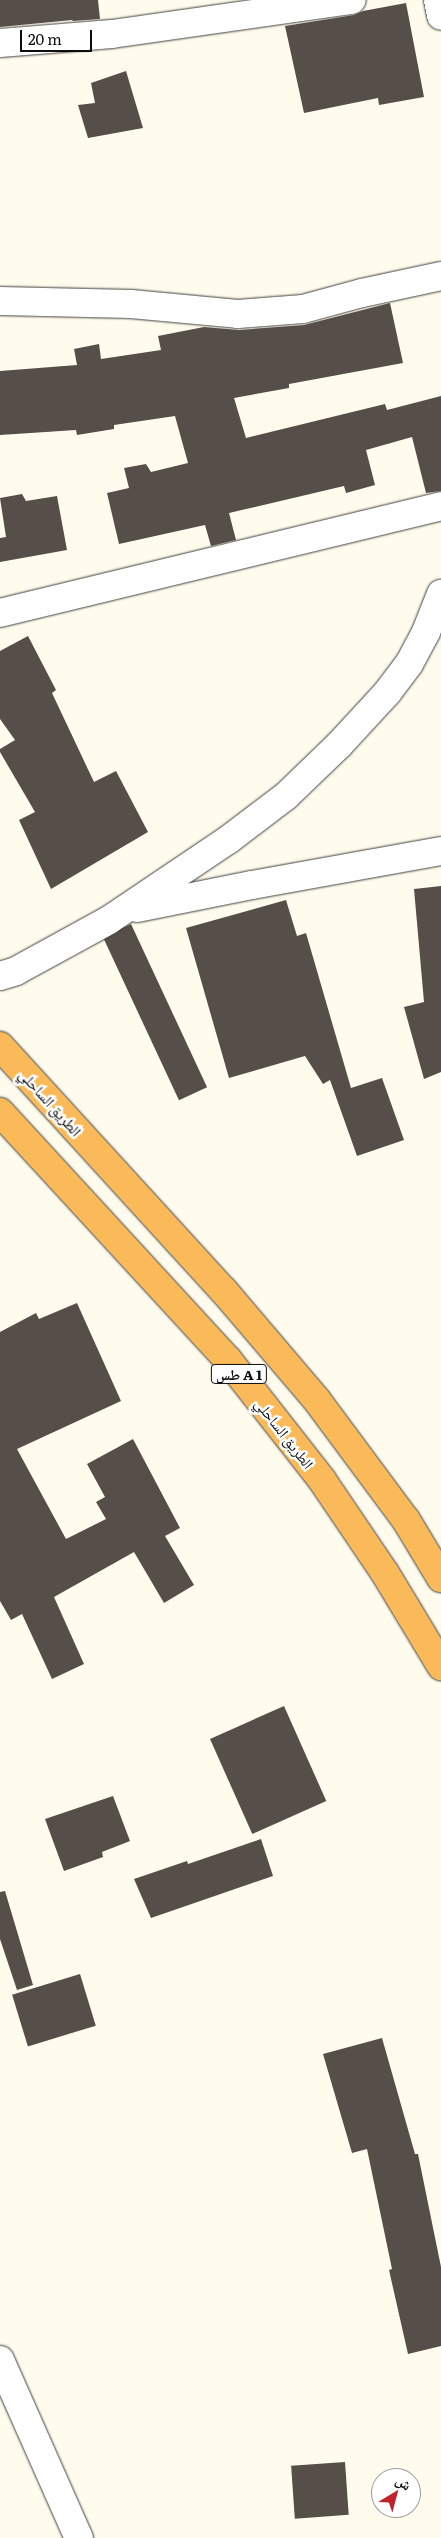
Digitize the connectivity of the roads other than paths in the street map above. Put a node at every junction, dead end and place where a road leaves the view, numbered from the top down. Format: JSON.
{"nodes":[{"id":1,"x":352,"y":0,"type":"edge"},
{"id":2,"x":438,"y":0,"type":"edge"},
{"id":3,"x":441,"y":16,"type":"edge"},
{"id":4,"x":0,"y":43,"type":"edge"},
{"id":5,"x":441,"y":276,"type":"edge"},
{"id":6,"x":0,"y":301,"type":"edge"},
{"id":7,"x":441,"y":506,"type":"edge"},
{"id":8,"x":441,"y":594,"type":"edge"},
{"id":9,"x":0,"y":613,"type":"edge"},
{"id":10,"x":441,"y":851,"type":"edge"},
{"id":11,"x":124,"y":910,"type":"junction"},
{"id":12,"x":0,"y":976,"type":"edge"},
{"id":13,"x":0,"y":1046,"type":"edge"},
{"id":14,"x":0,"y":1112,"type":"edge"},
{"id":15,"x":441,"y":1578,"type":"edge"},
{"id":16,"x":441,"y":1666,"type":"edge"},
{"id":17,"x":0,"y":2360,"type":"edge"},
{"id":18,"x":79,"y":2538,"type":"edge"}],
"edges":[{"from":1,"to":4,"type":"street"},
{"from":2,"to":3,"type":"street"},
{"from":5,"to":6,"type":"street"},
{"from":7,"to":9,"type":"street"},
{"from":8,"to":11,"type":"street"},
{"from":10,"to":11,"type":"street"},
{"from":11,"to":12,"type":"street"},
{"from":13,"to":15,"type":"highway","name":"الطريق الساحلي","number":"طس A 1"},
{"from":14,"to":16,"type":"highway","name":"الطريق الساحلي","number":"طس A 1"},
{"from":17,"to":18,"type":"street"}]}
